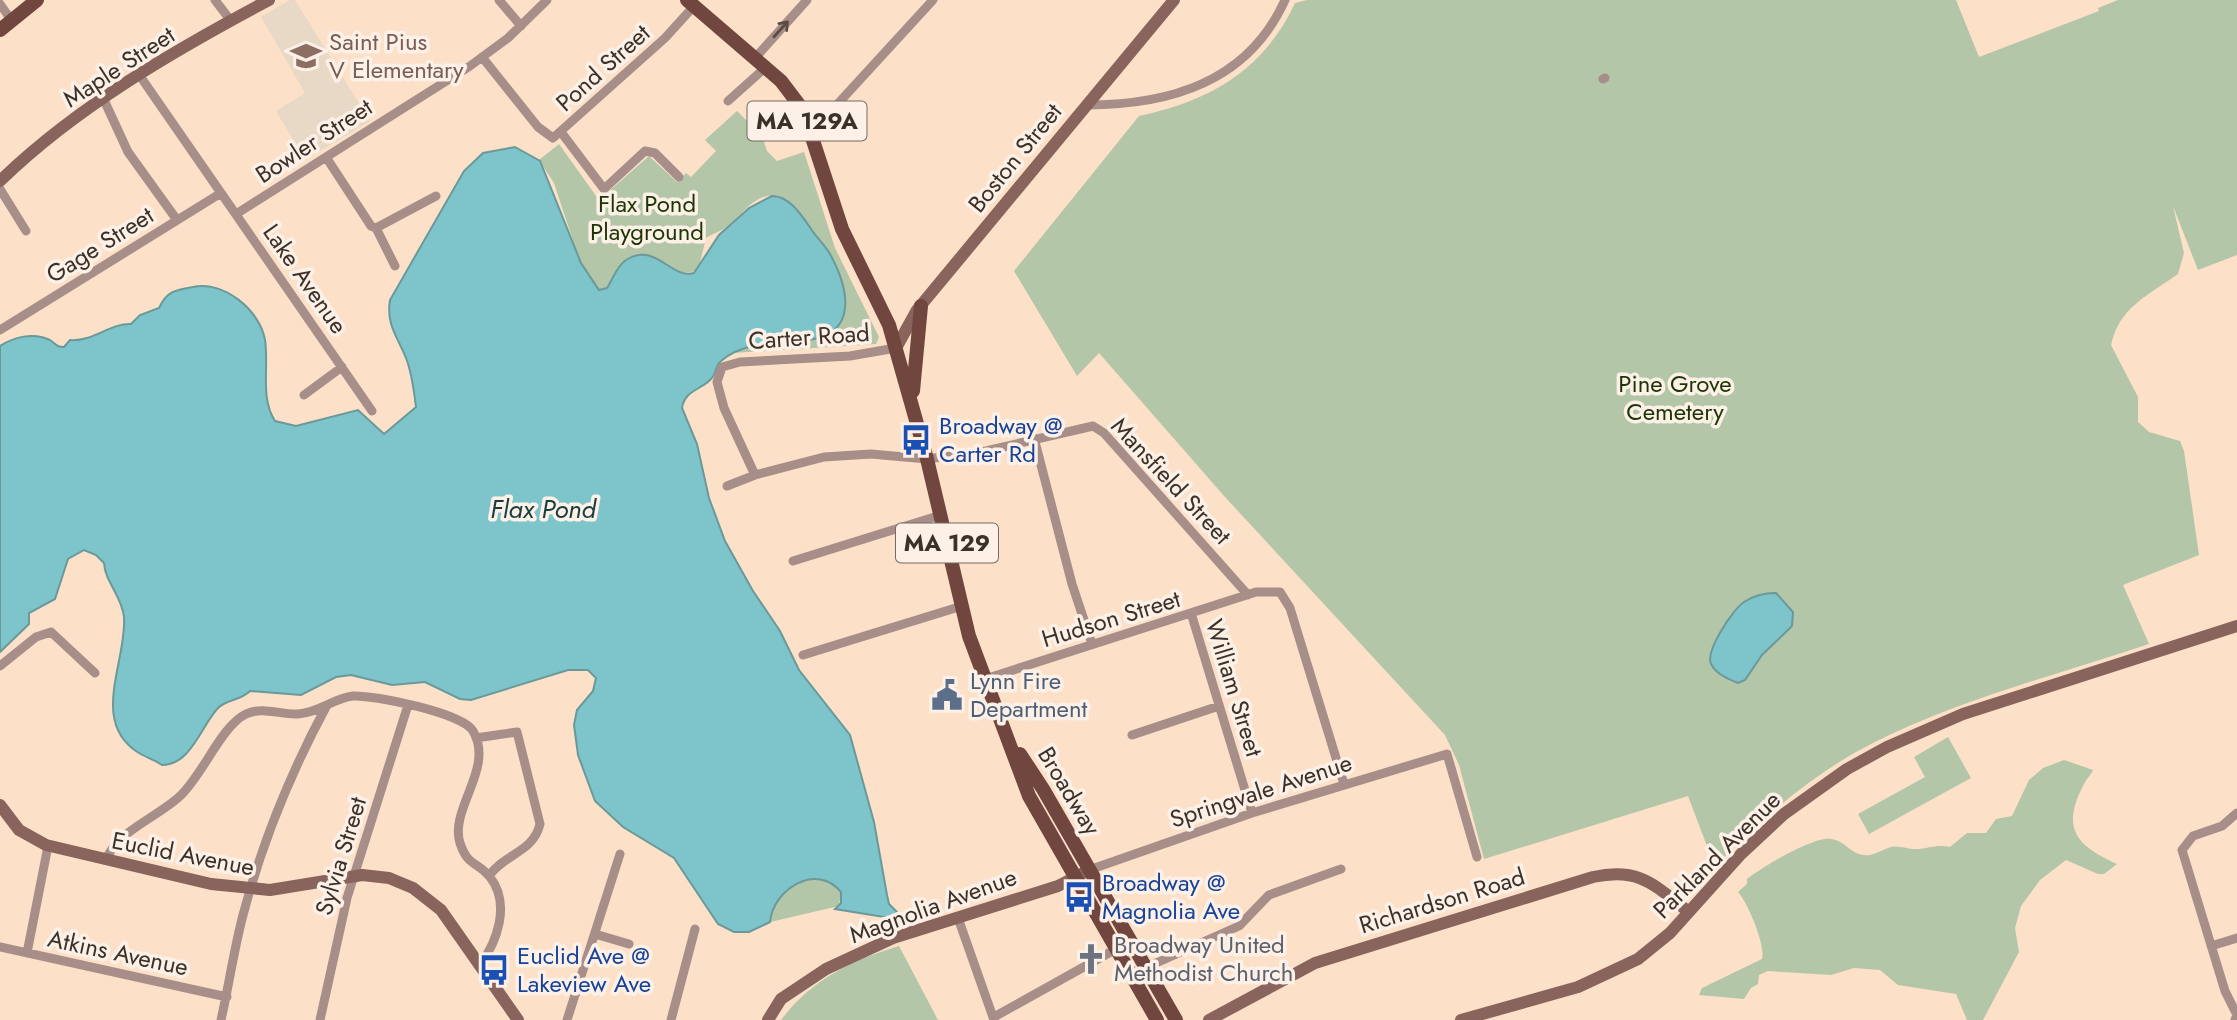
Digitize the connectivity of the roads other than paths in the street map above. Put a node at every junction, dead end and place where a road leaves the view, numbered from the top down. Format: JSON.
{"nodes":[{"id":1,"x":37,"y":0,"type":"edge"},
{"id":2,"x":215,"y":0,"type":"edge"},
{"id":3,"x":269,"y":0,"type":"edge"},
{"id":4,"x":499,"y":0,"type":"edge"},
{"id":5,"x":547,"y":0,"type":"edge"},
{"id":6,"x":807,"y":0,"type":"edge"},
{"id":7,"x":933,"y":0,"type":"edge"},
{"id":8,"x":1174,"y":0,"type":"edge"},
{"id":9,"x":1285,"y":0,"type":"edge"},
{"id":10,"x":691,"y":3,"type":"edge"},
{"id":11,"x":0,"y":4,"type":"edge"},
{"id":12,"x":231,"y":21,"type":"junction"},
{"id":13,"x":6,"y":26,"type":"edge"},
{"id":14,"x":521,"y":26,"type":"junction"},
{"id":15,"x":482,"y":57,"type":"junction"},
{"id":16,"x":760,"y":63,"type":"junction"},
{"id":17,"x":140,"y":76,"type":"junction"},
{"id":18,"x":104,"y":100,"type":"junction"},
{"id":19,"x":728,"y":101,"type":"dead end"},
{"id":20,"x":1086,"y":105,"type":"junction"},
{"id":21,"x":561,"y":132,"type":"junction"},
{"id":22,"x":811,"y":133,"type":"junction"},
{"id":23,"x":326,"y":157,"type":"junction"},
{"id":24,"x":679,"y":177,"type":"dead end"},
{"id":25,"x":0,"y":181,"type":"edge"},
{"id":26,"x":0,"y":189,"type":"edge"},
{"id":27,"x":221,"y":193,"type":"junction"},
{"id":28,"x":436,"y":196,"type":"dead end"},
{"id":29,"x":236,"y":214,"type":"junction"},
{"id":30,"x":177,"y":220,"type":"junction"},
{"id":31,"x":376,"y":228,"type":"junction"},
{"id":32,"x":26,"y":231,"type":"dead end"},
{"id":33,"x":395,"y":266,"type":"dead end"},
{"id":34,"x":921,"y":306,"type":"junction"},
{"id":35,"x":0,"y":330,"type":"edge"},
{"id":36,"x":896,"y":348,"type":"junction"},
{"id":37,"x":342,"y":367,"type":"junction"},
{"id":38,"x":304,"y":395,"type":"dead end"},
{"id":39,"x":912,"y":406,"type":"junction"},
{"id":40,"x":372,"y":411,"type":"dead end"},
{"id":41,"x":1034,"y":438,"type":"junction"},
{"id":42,"x":927,"y":459,"type":"junction"},
{"id":43,"x":755,"y":475,"type":"junction"},
{"id":44,"x":727,"y":486,"type":"dead end"},
{"id":45,"x":941,"y":516,"type":"junction"},
{"id":46,"x":793,"y":561,"type":"dead end"},
{"id":47,"x":1248,"y":595,"type":"junction"},
{"id":48,"x":962,"y":606,"type":"junction"},
{"id":49,"x":1191,"y":613,"type":"junction"},
{"id":50,"x":2237,"y":626,"type":"edge"},
{"id":51,"x":1092,"y":644,"type":"junction"},
{"id":52,"x":803,"y":655,"type":"dead end"},
{"id":53,"x":0,"y":666,"type":"edge"},
{"id":54,"x":94,"y":673,"type":"dead end"},
{"id":55,"x":985,"y":679,"type":"junction"},
{"id":56,"x":327,"y":705,"type":"junction"},
{"id":57,"x":408,"y":705,"type":"junction"},
{"id":58,"x":1220,"y":706,"type":"junction"},
{"id":59,"x":299,"y":714,"type":"junction"},
{"id":60,"x":1005,"y":733,"type":"junction"},
{"id":61,"x":1132,"y":735,"type":"dead end"},
{"id":62,"x":310,"y":738,"type":"junction"},
{"id":63,"x":476,"y":738,"type":"junction"},
{"id":64,"x":1344,"y":784,"type":"junction"},
{"id":65,"x":0,"y":805,"type":"edge"},
{"id":66,"x":1252,"y":813,"type":"junction"},
{"id":67,"x":2237,"y":813,"type":"edge"},
{"id":68,"x":48,"y":846,"type":"junction"},
{"id":69,"x":620,"y":854,"type":"dead end"},
{"id":70,"x":1477,"y":857,"type":"dead end"},
{"id":71,"x":106,"y":860,"type":"junction"},
{"id":72,"x":1341,"y":869,"type":"dead end"},
{"id":73,"x":1089,"y":870,"type":"junction"},
{"id":74,"x":354,"y":876,"type":"junction"},
{"id":75,"x":489,"y":876,"type":"junction"},
{"id":76,"x":1075,"y":877,"type":"junction"},
{"id":77,"x":251,"y":890,"type":"junction"},
{"id":78,"x":1689,"y":912,"type":"junction"},
{"id":79,"x":958,"y":918,"type":"junction"},
{"id":80,"x":695,"y":929,"type":"dead end"},
{"id":81,"x":595,"y":934,"type":"junction"},
{"id":82,"x":2237,"y":938,"type":"edge"},
{"id":83,"x":629,"y":944,"type":"dead end"},
{"id":84,"x":2211,"y":946,"type":"junction"},
{"id":85,"x":0,"y":947,"type":"edge"},
{"id":86,"x":1116,"y":949,"type":"junction"},
{"id":87,"x":27,"y":953,"type":"junction"},
{"id":88,"x":480,"y":965,"type":"junction"},
{"id":89,"x":1145,"y":968,"type":"junction"},
{"id":90,"x":227,"y":997,"type":"junction"},
{"id":91,"x":2237,"y":1015,"type":"edge"},
{"id":92,"x":994,"y":1018,"type":"edge"},
{"id":93,"x":221,"y":1020,"type":"edge"},
{"id":94,"x":320,"y":1020,"type":"edge"},
{"id":95,"x":518,"y":1020,"type":"edge"},
{"id":96,"x":567,"y":1020,"type":"edge"},
{"id":97,"x":671,"y":1020,"type":"edge"},
{"id":98,"x":768,"y":1020,"type":"edge"},
{"id":99,"x":1157,"y":1020,"type":"edge"},
{"id":100,"x":1176,"y":1020,"type":"edge"},
{"id":101,"x":1209,"y":1020,"type":"edge"},
{"id":102,"x":1461,"y":1020,"type":"edge"},
{"id":103,"x":2235,"y":1020,"type":"edge"}],
"edges":[{"from":1,"to":13,"type":"main road"},
{"from":2,"to":12,"type":"street"},
{"from":3,"to":12,"type":"street","name":"Maple Street"},
{"from":4,"to":14,"type":"street"},
{"from":5,"to":14,"type":"street","name":"Bowler Street"},
{"from":16,"to":6,"type":"street","one_way":true},
{"from":7,"to":22,"type":"street"},
{"from":8,"to":20,"type":"street","name":"Boston Street"},
{"from":9,"to":20,"type":"street"},
{"from":10,"to":16,"type":"main road","number":"MA 129A"},
{"from":10,"to":21,"type":"street","name":"Pond Street"},
{"from":11,"to":13,"type":"street"},
{"from":12,"to":17,"type":"street","name":"Maple Street"},
{"from":14,"to":15,"type":"street","name":"Bowler Street"},
{"from":15,"to":21,"type":"street","name":"Pond Street"},
{"from":15,"to":23,"type":"street","name":"Bowler Street"},
{"from":16,"to":19,"type":"street"},
{"from":16,"to":22,"type":"main road","number":"MA 129A"},
{"from":17,"to":18,"type":"street","name":"Maple Street"},
{"from":17,"to":27,"type":"street","name":"Lake Avenue"},
{"from":18,"to":25,"type":"street","name":"Maple Street"},
{"from":18,"to":30,"type":"street"},
{"from":20,"to":34,"type":"street","name":"Boston Street"},
{"from":21,"to":24,"type":"street"},
{"from":22,"to":36,"type":"main road","number":"MA 129A"},
{"from":23,"to":29,"type":"street","name":"Bowler Street"},
{"from":23,"to":31,"type":"street"},
{"from":26,"to":32,"type":"street"},
{"from":27,"to":29,"type":"street","name":"Lake Avenue"},
{"from":27,"to":30,"type":"street","name":"Gage Street"},
{"from":28,"to":31,"type":"street"},
{"from":29,"to":37,"type":"street","name":"Lake Avenue"},
{"from":30,"to":35,"type":"street","name":"Gage Street"},
{"from":31,"to":33,"type":"street"},
{"from":34,"to":36,"type":"street","name":"Boston Street"},
{"from":34,"to":39,"type":"main road","number":"MA 129"},
{"from":36,"to":39,"type":"main road","name":"Broadway","number":"MA 129"},
{"from":36,"to":43,"type":"street","name":"Carter Road"},
{"from":37,"to":38,"type":"street","name":"Lake Avenue"},
{"from":37,"to":40,"type":"street","name":"Lake Avenue"},
{"from":39,"to":42,"type":"main road","name":"Broadway","number":"MA 129"},
{"from":41,"to":42,"type":"street","name":"Mansfield Street"},
{"from":41,"to":47,"type":"street","name":"Mansfield Street"},
{"from":41,"to":51,"type":"street"},
{"from":42,"to":43,"type":"street"},
{"from":42,"to":45,"type":"main road","name":"Broadway","number":"MA 129"},
{"from":43,"to":44,"type":"street"},
{"from":45,"to":46,"type":"street"},
{"from":45,"to":48,"type":"main road","name":"Broadway","number":"MA 129"},
{"from":47,"to":49,"type":"street","name":"Hudson Street"},
{"from":47,"to":64,"type":"street","name":"Hudson Street"},
{"from":48,"to":52,"type":"street"},
{"from":48,"to":55,"type":"main road","name":"Broadway","number":"MA 129"},
{"from":49,"to":51,"type":"street","name":"Hudson Street"},
{"from":49,"to":58,"type":"street","name":"William Street"},
{"from":50,"to":78,"type":"street","name":"Parkland Avenue"},
{"from":51,"to":55,"type":"street","name":"Hudson Street"},
{"from":53,"to":54,"type":"street"},
{"from":55,"to":60,"type":"main road","name":"Broadway","number":"MA 129"},
{"from":56,"to":57,"type":"street"},
{"from":56,"to":59,"type":"street"},
{"from":56,"to":62,"type":"street"},
{"from":57,"to":63,"type":"street"},
{"from":57,"to":74,"type":"street","name":"Sylvia Street"},
{"from":58,"to":61,"type":"street"},
{"from":58,"to":66,"type":"street","name":"William Street"},
{"from":59,"to":62,"type":"street"},
{"from":59,"to":71,"type":"street"},
{"from":60,"to":73,"type":"main road","name":"Broadway","number":"MA 129"},
{"from":60,"to":76,"type":"main road","name":"Broadway","number":"MA 129"},
{"from":62,"to":77,"type":"street"},
{"from":63,"to":75,"type":"street"},
{"from":63,"to":75,"type":"street"},
{"from":64,"to":66,"type":"street","name":"Springvale Avenue"},
{"from":64,"to":70,"type":"street","name":"Springvale Avenue"},
{"from":65,"to":68,"type":"street","name":"Euclid Avenue"},
{"from":66,"to":73,"type":"street","name":"Springvale Avenue"},
{"from":67,"to":84,"type":"street"},
{"from":68,"to":71,"type":"street","name":"Euclid Avenue"},
{"from":68,"to":87,"type":"street"},
{"from":69,"to":81,"type":"street"},
{"from":71,"to":77,"type":"street","name":"Euclid Avenue"},
{"from":72,"to":89,"type":"street"},
{"from":73,"to":76,"type":"street","name":"Magnolia Avenue"},
{"from":73,"to":89,"type":"main road","name":"Broadway","number":"MA 129"},
{"from":74,"to":77,"type":"street","name":"Euclid Avenue"},
{"from":74,"to":88,"type":"street","name":"Euclid Avenue"},
{"from":74,"to":94,"type":"street","name":"Sylvia Street"},
{"from":75,"to":88,"type":"street"},
{"from":76,"to":79,"type":"street","name":"Magnolia Avenue"},
{"from":76,"to":86,"type":"main road","name":"Broadway","number":"MA 129"},
{"from":77,"to":90,"type":"street"},
{"from":78,"to":101,"type":"street","name":"Richardson Road"},
{"from":78,"to":102,"type":"street","name":"Parkland Avenue"},
{"from":79,"to":92,"type":"street"},
{"from":79,"to":98,"type":"street","name":"Magnolia Avenue"},
{"from":80,"to":97,"type":"street"},
{"from":81,"to":83,"type":"street"},
{"from":81,"to":96,"type":"street"},
{"from":82,"to":84,"type":"street"},
{"from":84,"to":91,"type":"street"},
{"from":85,"to":87,"type":"street","name":"Atkins Avenue"},
{"from":86,"to":92,"type":"street"},
{"from":86,"to":99,"type":"main road","name":"Broadway","number":"MA 129"},
{"from":87,"to":90,"type":"street","name":"Atkins Avenue"},
{"from":88,"to":95,"type":"street","name":"Euclid Avenue"},
{"from":89,"to":100,"type":"main road","name":"Broadway","number":"MA 129"},
{"from":90,"to":93,"type":"street"},
{"from":91,"to":103,"type":"street"}]}
